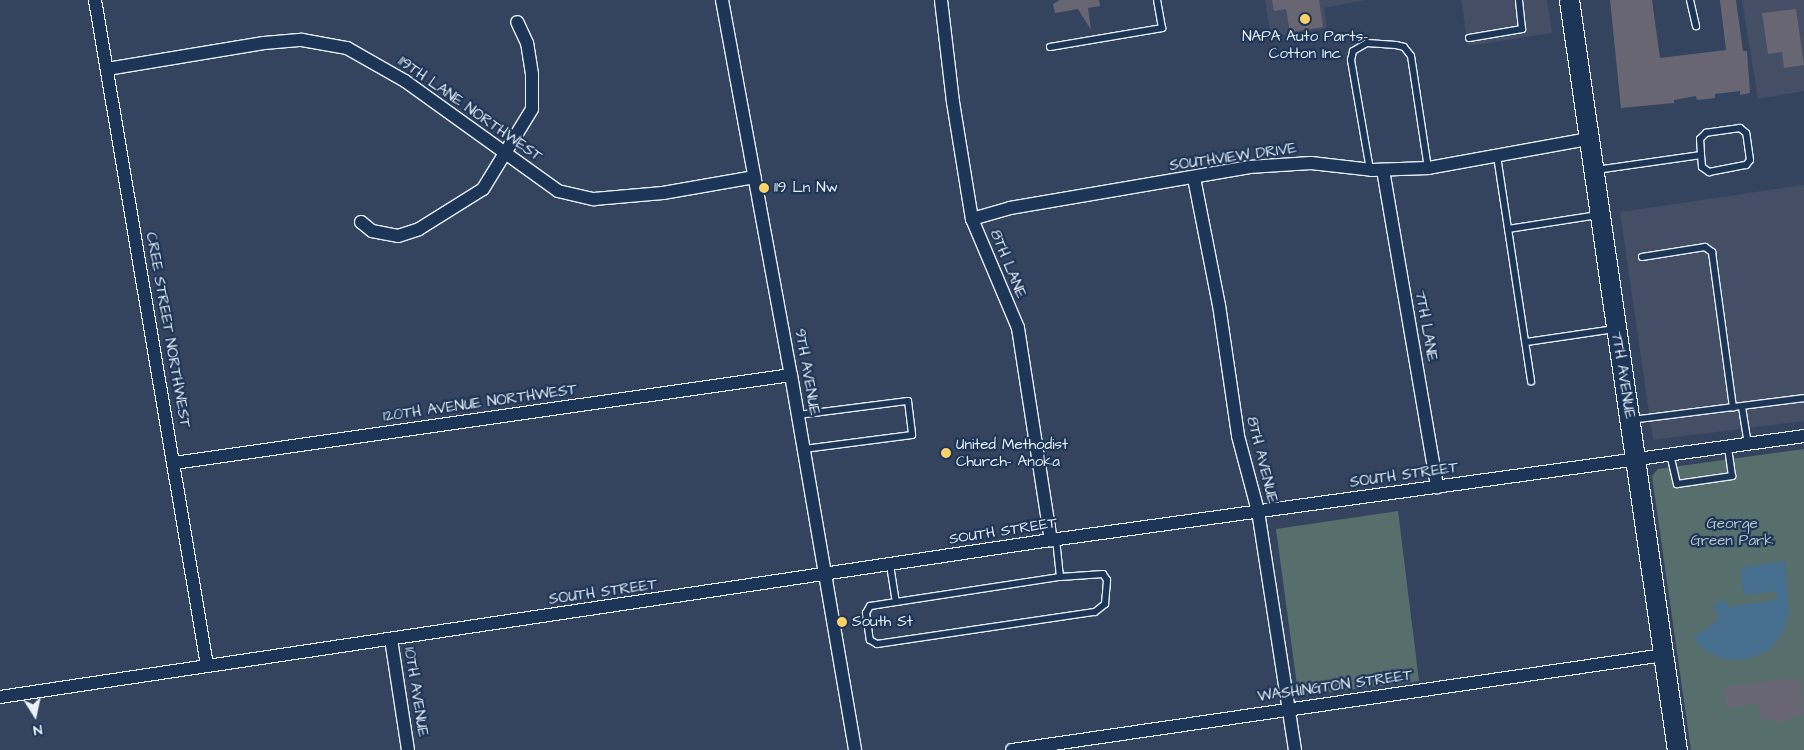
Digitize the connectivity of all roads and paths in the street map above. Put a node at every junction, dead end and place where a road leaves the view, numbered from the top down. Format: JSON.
{"nodes":[{"id":1,"x":95,"y":0,"type":"edge"},
{"id":2,"x":722,"y":0,"type":"edge"},
{"id":3,"x":940,"y":0,"type":"edge"},
{"id":4,"x":1157,"y":0,"type":"edge"},
{"id":5,"x":1519,"y":0,"type":"edge"},
{"id":6,"x":1569,"y":0,"type":"edge"},
{"id":7,"x":1690,"y":0,"type":"edge"},
{"id":8,"x":517,"y":22,"type":"dead end"},
{"id":9,"x":1696,"y":26,"type":"dead end"},
{"id":10,"x":1469,"y":38,"type":"dead end"},
{"id":11,"x":1050,"y":47,"type":"dead end"},
{"id":12,"x":107,"y":68,"type":"junction"},
{"id":13,"x":1588,"y":139,"type":"junction"},
{"id":14,"x":506,"y":154,"type":"junction"},
{"id":15,"x":1497,"y":156,"type":"junction"},
{"id":16,"x":1701,"y":156,"type":"junction"},
{"id":17,"x":1428,"y":168,"type":"junction"},
{"id":18,"x":1376,"y":170,"type":"junction"},
{"id":19,"x":1593,"y":171,"type":"junction"},
{"id":20,"x":755,"y":177,"type":"junction"},
{"id":21,"x":1194,"y":178,"type":"junction"},
{"id":22,"x":1599,"y":215,"type":"junction"},
{"id":23,"x":972,"y":219,"type":"junction"},
{"id":24,"x":361,"y":222,"type":"dead end"},
{"id":25,"x":1508,"y":229,"type":"junction"},
{"id":26,"x":1642,"y":257,"type":"dead end"},
{"id":27,"x":1616,"y":329,"type":"junction"},
{"id":28,"x":1526,"y":342,"type":"junction"},
{"id":29,"x":791,"y":375,"type":"junction"},
{"id":30,"x":1530,"y":381,"type":"dead end"},
{"id":31,"x":1804,"y":398,"type":"edge"},
{"id":32,"x":1742,"y":407,"type":"junction"},
{"id":33,"x":1733,"y":408,"type":"junction"},
{"id":34,"x":798,"y":415,"type":"junction"},
{"id":35,"x":1630,"y":420,"type":"junction"},
{"id":36,"x":1804,"y":436,"type":"edge"},
{"id":37,"x":1748,"y":444,"type":"junction"},
{"id":38,"x":1728,"y":446,"type":"junction"},
{"id":39,"x":804,"y":449,"type":"junction"},
{"id":40,"x":1670,"y":454,"type":"junction"},
{"id":41,"x":1636,"y":458,"type":"junction"},
{"id":42,"x":174,"y":463,"type":"junction"},
{"id":43,"x":1437,"y":487,"type":"junction"},
{"id":44,"x":1258,"y":511,"type":"junction"},
{"id":45,"x":1054,"y":540,"type":"junction"},
{"id":46,"x":890,"y":565,"type":"junction"},
{"id":47,"x":826,"y":575,"type":"junction"},
{"id":48,"x":1060,"y":577,"type":"junction"},
{"id":49,"x":896,"y":602,"type":"junction"},
{"id":50,"x":391,"y":639,"type":"junction"},
{"id":51,"x":1664,"y":655,"type":"junction"},
{"id":52,"x":208,"y":665,"type":"junction"},
{"id":53,"x":0,"y":697,"type":"edge"},
{"id":54,"x":1289,"y":708,"type":"junction"},
{"id":55,"x":408,"y":750,"type":"edge"},
{"id":56,"x":855,"y":750,"type":"edge"},
{"id":57,"x":1012,"y":750,"type":"edge"},
{"id":58,"x":1296,"y":750,"type":"edge"},
{"id":59,"x":1677,"y":750,"type":"edge"}],
"edges":[{"from":1,"to":12,"type":"street","name":"CREE STREET NORTHWEST"},
{"from":2,"to":20,"type":"street","name":"9TH AVENUE"},
{"from":3,"to":23,"type":"street","name":"8TH LANE"},
{"from":4,"to":11,"type":"lane"},
{"from":5,"to":10,"type":"lane"},
{"from":6,"to":13,"type":"street","name":"7TH AVENUE"},
{"from":7,"to":9,"type":"lane"},
{"from":8,"to":14,"type":"street"},
{"from":12,"to":14,"type":"street","name":"119TH LANE NORTHWEST"},
{"from":12,"to":42,"type":"street","name":"CREE STREET NORTHWEST"},
{"from":13,"to":15,"type":"street","name":"SOUTHVIEW DRIVE"},
{"from":13,"to":19,"type":"street","name":"7TH AVENUE"},
{"from":14,"to":20,"type":"street","name":"119TH LANE NORTHWEST"},
{"from":14,"to":24,"type":"street"},
{"from":15,"to":17,"type":"street","name":"SOUTHVIEW DRIVE"},
{"from":15,"to":25,"type":"lane"},
{"from":16,"to":16,"type":"lane"},
{"from":16,"to":19,"type":"lane"},
{"from":17,"to":18,"type":"street","name":"SOUTHVIEW DRIVE"},
{"from":17,"to":18,"type":"lane"},
{"from":18,"to":21,"type":"street","name":"SOUTHVIEW DRIVE"},
{"from":18,"to":43,"type":"street","name":"7TH LANE"},
{"from":19,"to":22,"type":"street","name":"7TH AVENUE"},
{"from":20,"to":29,"type":"street","name":"9TH AVENUE"},
{"from":21,"to":23,"type":"street","name":"SOUTHVIEW DRIVE"},
{"from":21,"to":44,"type":"street","name":"8TH AVENUE"},
{"from":22,"to":25,"type":"lane"},
{"from":22,"to":27,"type":"street","name":"7TH AVENUE"},
{"from":23,"to":45,"type":"street","name":"8TH LANE"},
{"from":25,"to":28,"type":"lane"},
{"from":26,"to":33,"type":"lane"},
{"from":27,"to":28,"type":"lane"},
{"from":27,"to":35,"type":"street","name":"7TH AVENUE"},
{"from":28,"to":30,"type":"lane"},
{"from":29,"to":34,"type":"street","name":"9TH AVENUE"},
{"from":29,"to":42,"type":"street","name":"120TH AVENUE NORTHWEST"},
{"from":31,"to":32,"type":"lane"},
{"from":32,"to":33,"type":"lane"},
{"from":32,"to":37,"type":"lane"},
{"from":33,"to":35,"type":"lane"},
{"from":34,"to":39,"type":"street","name":"9TH AVENUE"},
{"from":34,"to":39,"type":"lane"},
{"from":35,"to":41,"type":"street","name":"7TH AVENUE"},
{"from":36,"to":37,"type":"street","name":"SOUTH STREET"},
{"from":37,"to":38,"type":"street","name":"SOUTH STREET"},
{"from":38,"to":40,"type":"street","name":"SOUTH STREET"},
{"from":38,"to":40,"type":"lane"},
{"from":39,"to":47,"type":"street","name":"9TH AVENUE"},
{"from":40,"to":41,"type":"street","name":"SOUTH STREET"},
{"from":41,"to":43,"type":"street","name":"SOUTH STREET"},
{"from":41,"to":51,"type":"street","name":"7TH AVENUE"},
{"from":42,"to":52,"type":"street","name":"CREE STREET NORTHWEST"},
{"from":43,"to":44,"type":"street","name":"SOUTH STREET"},
{"from":44,"to":45,"type":"street","name":"SOUTH STREET"},
{"from":44,"to":54,"type":"street","name":"8TH AVENUE"},
{"from":45,"to":46,"type":"street","name":"SOUTH STREET"},
{"from":45,"to":48,"type":"lane"},
{"from":46,"to":47,"type":"street","name":"SOUTH STREET"},
{"from":46,"to":49,"type":"lane"},
{"from":47,"to":50,"type":"street","name":"SOUTH STREET"},
{"from":47,"to":56,"type":"street","name":"9TH AVENUE"},
{"from":48,"to":49,"type":"lane"},
{"from":48,"to":49,"type":"lane"},
{"from":50,"to":52,"type":"street","name":"SOUTH STREET"},
{"from":50,"to":55,"type":"street","name":"10TH AVENUE"},
{"from":51,"to":54,"type":"street","name":"WASHINGTON STREET"},
{"from":51,"to":59,"type":"street","name":"7TH AVENUE"},
{"from":52,"to":53,"type":"street","name":"SOUTH STREET"},
{"from":54,"to":57,"type":"street","name":"WASHINGTON STREET"},
{"from":54,"to":58,"type":"street","name":"8TH AVENUE"}]}
